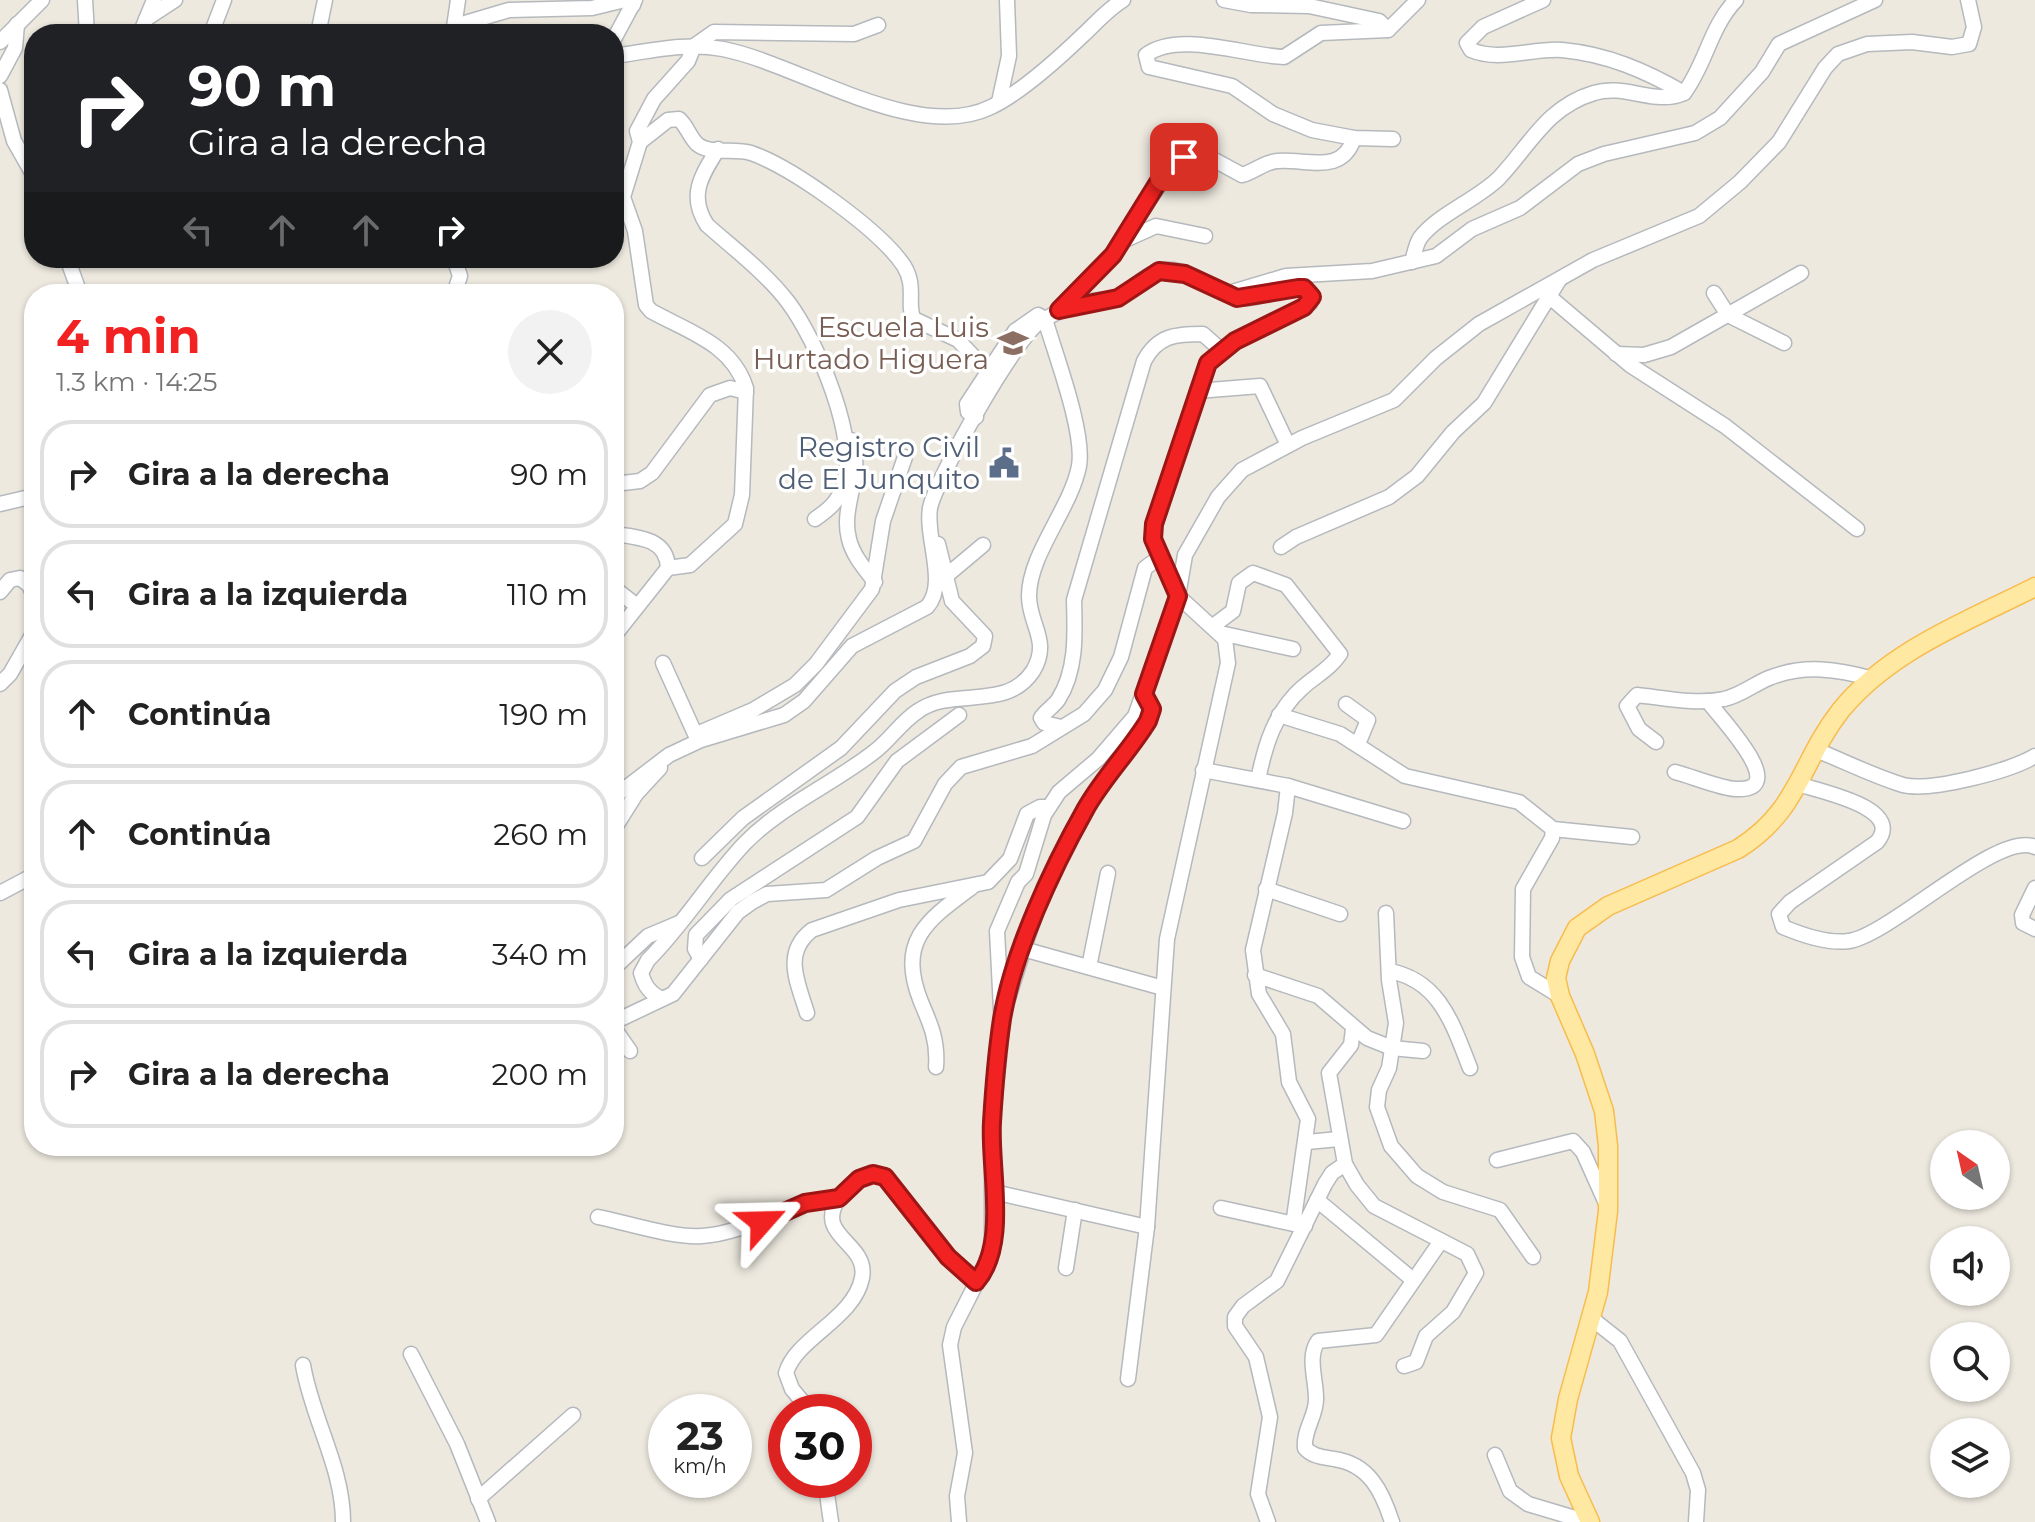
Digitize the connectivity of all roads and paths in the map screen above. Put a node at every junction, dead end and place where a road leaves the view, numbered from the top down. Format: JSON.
{"nodes":[{"id":1,"x":42,"y":0,"type":"edge"},
{"id":2,"x":85,"y":0,"type":"edge"},
{"id":3,"x":154,"y":0,"type":"edge"},
{"id":4,"x":175,"y":0,"type":"edge"},
{"id":5,"x":325,"y":0,"type":"edge"},
{"id":6,"x":458,"y":0,"type":"edge"},
{"id":7,"x":1007,"y":0,"type":"edge"},
{"id":8,"x":1123,"y":0,"type":"edge"},
{"id":9,"x":1224,"y":0,"type":"edge"},
{"id":10,"x":1418,"y":0,"type":"edge"},
{"id":11,"x":1543,"y":0,"type":"edge"},
{"id":12,"x":1736,"y":0,"type":"edge"},
{"id":13,"x":1875,"y":0,"type":"edge"},
{"id":14,"x":1963,"y":1,"type":"edge"},
{"id":15,"x":634,"y":2,"type":"edge"},
{"id":16,"x":1292,"y":3,"type":"edge"},
{"id":17,"x":220,"y":4,"type":"edge"},
{"id":18,"x":146,"y":19,"type":"junction"},
{"id":19,"x":17,"y":24,"type":"junction"},
{"id":20,"x":86,"y":24,"type":"edge"},
{"id":21,"x":144,"y":24,"type":"edge"},
{"id":22,"x":214,"y":24,"type":"edge"},
{"id":23,"x":320,"y":24,"type":"edge"},
{"id":24,"x":455,"y":24,"type":"edge"},
{"id":25,"x":470,"y":24,"type":"edge"},
{"id":26,"x":622,"y":24,"type":"edge"},
{"id":27,"x":878,"y":25,"type":"dead end"},
{"id":28,"x":1388,"y":30,"type":"junction"},
{"id":29,"x":0,"y":42,"type":"edge"},
{"id":30,"x":694,"y":46,"type":"junction"},
{"id":31,"x":624,"y":54,"type":"edge"},
{"id":32,"x":0,"y":75,"type":"edge"},
{"id":33,"x":0,"y":90,"type":"edge"},
{"id":34,"x":1684,"y":93,"type":"junction"},
{"id":35,"x":999,"y":102,"type":"junction"},
{"id":36,"x":1354,"y":138,"type":"junction"},
{"id":37,"x":1393,"y":139,"type":"dead end"},
{"id":38,"x":640,"y":142,"type":"junction"},
{"id":39,"x":718,"y":149,"type":"junction"},
{"id":40,"x":24,"y":158,"type":"edge"},
{"id":41,"x":624,"y":194,"type":"edge"},
{"id":42,"x":624,"y":200,"type":"edge"},
{"id":43,"x":1205,"y":236,"type":"dead end"},
{"id":44,"x":1123,"y":242,"type":"junction"},
{"id":45,"x":1412,"y":262,"type":"junction"},
{"id":46,"x":1801,"y":273,"type":"dead end"},
{"id":47,"x":1228,"y":293,"type":"junction"},
{"id":48,"x":1714,"y":293,"type":"dead end"},
{"id":49,"x":1546,"y":294,"type":"junction"},
{"id":50,"x":1059,"y":310,"type":"junction"},
{"id":51,"x":1728,"y":315,"type":"junction"},
{"id":52,"x":1045,"y":319,"type":"junction"},
{"id":53,"x":1784,"y":343,"type":"dead end"},
{"id":54,"x":1221,"y":350,"type":"junction"},
{"id":55,"x":1616,"y":354,"type":"junction"},
{"id":56,"x":988,"y":372,"type":"junction"},
{"id":57,"x":1197,"y":391,"type":"junction"},
{"id":58,"x":746,"y":392,"type":"junction"},
{"id":59,"x":976,"y":417,"type":"junction"},
{"id":60,"x":844,"y":435,"type":"junction"},
{"id":61,"x":1288,"y":445,"type":"junction"},
{"id":62,"x":905,"y":457,"type":"dead end"},
{"id":63,"x":624,"y":483,"type":"edge"},
{"id":64,"x":24,"y":498,"type":"edge"},
{"id":65,"x":0,"y":504,"type":"edge"},
{"id":66,"x":930,"y":508,"type":"junction"},
{"id":67,"x":815,"y":519,"type":"dead end"},
{"id":68,"x":1857,"y":529,"type":"dead end"},
{"id":69,"x":624,"y":535,"type":"edge"},
{"id":70,"x":983,"y":545,"type":"dead end"},
{"id":71,"x":1281,"y":547,"type":"dead end"},
{"id":72,"x":1160,"y":557,"type":"junction"},
{"id":73,"x":668,"y":568,"type":"junction"},
{"id":74,"x":946,"y":576,"type":"junction"},
{"id":75,"x":24,"y":581,"type":"edge"},
{"id":76,"x":875,"y":582,"type":"junction"},
{"id":77,"x":2035,"y":587,"type":"edge"},
{"id":78,"x":0,"y":592,"type":"edge"},
{"id":79,"x":624,"y":596,"type":"edge"},
{"id":80,"x":1178,"y":596,"type":"junction"},
{"id":81,"x":637,"y":606,"type":"junction"},
{"id":82,"x":624,"y":623,"type":"edge"},
{"id":83,"x":1217,"y":629,"type":"junction"},
{"id":84,"x":1293,"y":649,"type":"dead end"},
{"id":85,"x":24,"y":650,"type":"edge"},
{"id":86,"x":663,"y":663,"type":"dead end"},
{"id":87,"x":1873,"y":679,"type":"junction"},
{"id":88,"x":0,"y":684,"type":"edge"},
{"id":89,"x":1144,"y":694,"type":"junction"},
{"id":90,"x":1708,"y":701,"type":"junction"},
{"id":91,"x":1346,"y":704,"type":"dead end"},
{"id":92,"x":959,"y":715,"type":"dead end"},
{"id":93,"x":1279,"y":715,"type":"junction"},
{"id":94,"x":1061,"y":727,"type":"junction"},
{"id":95,"x":696,"y":736,"type":"junction"},
{"id":96,"x":1656,"y":742,"type":"dead end"},
{"id":97,"x":1358,"y":744,"type":"junction"},
{"id":98,"x":1816,"y":750,"type":"junction"},
{"id":99,"x":675,"y":753,"type":"junction"},
{"id":100,"x":2035,"y":756,"type":"edge"},
{"id":101,"x":1203,"y":770,"type":"junction"},
{"id":102,"x":1675,"y":772,"type":"dead end"},
{"id":103,"x":1258,"y":780,"type":"junction"},
{"id":104,"x":1798,"y":784,"type":"junction"},
{"id":105,"x":1288,"y":786,"type":"junction"},
{"id":106,"x":624,"y":790,"type":"edge"},
{"id":107,"x":1049,"y":807,"type":"junction"},
{"id":108,"x":624,"y":813,"type":"edge"},
{"id":109,"x":750,"y":814,"type":"junction"},
{"id":110,"x":1403,"y":821,"type":"dead end"},
{"id":111,"x":1553,"y":829,"type":"junction"},
{"id":112,"x":1632,"y":837,"type":"dead end"},
{"id":113,"x":2035,"y":847,"type":"edge"},
{"id":114,"x":737,"y":852,"type":"junction"},
{"id":115,"x":702,"y":858,"type":"dead end"},
{"id":116,"x":1108,"y":873,"type":"dead end"},
{"id":117,"x":24,"y":880,"type":"edge"},
{"id":118,"x":973,"y":887,"type":"junction"},
{"id":119,"x":2035,"y":888,"type":"edge"},
{"id":120,"x":1266,"y":889,"type":"junction"},
{"id":121,"x":0,"y":893,"type":"edge"},
{"id":122,"x":1386,"y":913,"type":"dead end"},
{"id":123,"x":1340,"y":914,"type":"dead end"},
{"id":124,"x":680,"y":923,"type":"junction"},
{"id":125,"x":2035,"y":929,"type":"edge"},
{"id":126,"x":1023,"y":949,"type":"junction"},
{"id":127,"x":624,"y":959,"type":"edge"},
{"id":128,"x":701,"y":959,"type":"junction"},
{"id":129,"x":1089,"y":967,"type":"junction"},
{"id":130,"x":1389,"y":971,"type":"junction"},
{"id":131,"x":1255,"y":975,"type":"junction"},
{"id":132,"x":1163,"y":988,"type":"junction"},
{"id":133,"x":1560,"y":996,"type":"junction"},
{"id":134,"x":662,"y":999,"type":"junction"},
{"id":135,"x":807,"y":1013,"type":"dead end"},
{"id":136,"x":624,"y":1020,"type":"edge"},
{"id":137,"x":1002,"y":1020,"type":"junction"},
{"id":138,"x":1353,"y":1029,"type":"junction"},
{"id":139,"x":624,"y":1041,"type":"edge"},
{"id":140,"x":1392,"y":1048,"type":"junction"},
{"id":141,"x":630,"y":1051,"type":"dead end"},
{"id":142,"x":1423,"y":1051,"type":"dead end"},
{"id":143,"x":936,"y":1067,"type":"dead end"},
{"id":144,"x":1470,"y":1068,"type":"dead end"},
{"id":145,"x":1339,"y":1139,"type":"junction"},
{"id":146,"x":1307,"y":1142,"type":"junction"},
{"id":147,"x":1497,"y":1160,"type":"dead end"},
{"id":148,"x":1345,"y":1164,"type":"junction"},
{"id":149,"x":994,"y":1192,"type":"junction"},
{"id":150,"x":839,"y":1198,"type":"junction"},
{"id":151,"x":1317,"y":1200,"type":"junction"},
{"id":152,"x":1221,"y":1208,"type":"dead end"},
{"id":153,"x":1075,"y":1210,"type":"junction"},
{"id":154,"x":1608,"y":1211,"type":"junction"},
{"id":155,"x":598,"y":1217,"type":"dead end"},
{"id":156,"x":1305,"y":1226,"type":"junction"},
{"id":157,"x":1147,"y":1227,"type":"junction"},
{"id":158,"x":1441,"y":1241,"type":"junction"},
{"id":159,"x":1533,"y":1257,"type":"dead end"},
{"id":160,"x":1066,"y":1268,"type":"dead end"},
{"id":161,"x":1412,"y":1279,"type":"junction"},
{"id":162,"x":976,"y":1282,"type":"junction"},
{"id":163,"x":1591,"y":1318,"type":"junction"},
{"id":164,"x":411,"y":1354,"type":"dead end"},
{"id":165,"x":303,"y":1365,"type":"dead end"},
{"id":166,"x":1404,"y":1366,"type":"dead end"},
{"id":167,"x":1128,"y":1379,"type":"dead end"},
{"id":168,"x":798,"y":1394,"type":"edge"},
{"id":169,"x":573,"y":1415,"type":"dead end"},
{"id":170,"x":1495,"y":1455,"type":"dead end"},
{"id":171,"x":828,"y":1498,"type":"edge"},
{"id":172,"x":478,"y":1499,"type":"junction"},
{"id":173,"x":343,"y":1522,"type":"edge"},
{"id":174,"x":488,"y":1522,"type":"edge"},
{"id":175,"x":831,"y":1522,"type":"edge"},
{"id":176,"x":959,"y":1522,"type":"edge"},
{"id":177,"x":1268,"y":1522,"type":"edge"},
{"id":178,"x":1392,"y":1522,"type":"edge"},
{"id":179,"x":1589,"y":1522,"type":"edge"},
{"id":180,"x":1696,"y":1522,"type":"edge"}],
"edges":[{"from":1,"to":19,"type":"street"},
{"from":2,"to":20,"type":"street"},
{"from":3,"to":18,"type":"street"},
{"from":4,"to":18,"type":"street"},
{"from":5,"to":23,"type":"street"},
{"from":6,"to":24,"type":"street"},
{"from":7,"to":35,"type":"street"},
{"from":8,"to":35,"type":"street"},
{"from":9,"to":16,"type":"street"},
{"from":10,"to":28,"type":"street"},
{"from":11,"to":34,"type":"street"},
{"from":12,"to":34,"type":"street"},
{"from":13,"to":45,"type":"street"},
{"from":14,"to":49,"type":"street"},
{"from":15,"to":25,"type":"street"},
{"from":15,"to":26,"type":"street"},
{"from":16,"to":28,"type":"street"},
{"from":17,"to":22,"type":"street"},
{"from":18,"to":21,"type":"street"},
{"from":19,"to":29,"type":"street"},
{"from":19,"to":32,"type":"street"},
{"from":27,"to":30,"type":"street"},
{"from":28,"to":36,"type":"street"},
{"from":30,"to":31,"type":"street"},
{"from":30,"to":35,"type":"street"},
{"from":30,"to":38,"type":"street"},
{"from":33,"to":40,"type":"street"},
{"from":34,"to":45,"type":"street"},
{"from":36,"to":37,"type":"street"},
{"from":36,"to":44,"type":"street"},
{"from":38,"to":39,"type":"street"},
{"from":38,"to":41,"type":"street"},
{"from":39,"to":56,"type":"street"},
{"from":39,"to":60,"type":"street"},
{"from":42,"to":58,"type":"street"},
{"from":43,"to":44,"type":"street"},
{"from":44,"to":50,"type":"street"},
{"from":45,"to":47,"type":"street"},
{"from":46,"to":51,"type":"street"},
{"from":47,"to":50,"type":"street"},
{"from":47,"to":54,"type":"street"},
{"from":48,"to":51,"type":"street"},
{"from":49,"to":55,"type":"street"},
{"from":49,"to":61,"type":"street"},
{"from":49,"to":71,"type":"street"},
{"from":50,"to":52,"type":"street"},
{"from":51,"to":53,"type":"street"},
{"from":51,"to":55,"type":"street"},
{"from":52,"to":56,"type":"street"},
{"from":52,"to":59,"type":"street"},
{"from":52,"to":114,"type":"street"},
{"from":54,"to":57,"type":"street"},
{"from":54,"to":94,"type":"street"},
{"from":55,"to":68,"type":"street"},
{"from":56,"to":59,"type":"street"},
{"from":57,"to":61,"type":"street"},
{"from":57,"to":72,"type":"street"},
{"from":58,"to":63,"type":"street"},
{"from":58,"to":73,"type":"street"},
{"from":59,"to":66,"type":"street"},
{"from":60,"to":67,"type":"street"},
{"from":60,"to":76,"type":"street"},
{"from":61,"to":80,"type":"street"},
{"from":62,"to":76,"type":"street"},
{"from":64,"to":65,"type":"street"},
{"from":66,"to":74,"type":"street"},
{"from":66,"to":99,"type":"street"},
{"from":69,"to":73,"type":"street"},
{"from":70,"to":74,"type":"street"},
{"from":72,"to":80,"type":"street"},
{"from":72,"to":94,"type":"street"},
{"from":73,"to":81,"type":"street"},
{"from":74,"to":109,"type":"street"},
{"from":75,"to":78,"type":"street"},
{"from":76,"to":95,"type":"street"},
{"from":77,"to":87,"type":"main road"},
{"from":79,"to":81,"type":"street"},
{"from":80,"to":83,"type":"street"},
{"from":80,"to":89,"type":"street"},
{"from":81,"to":82,"type":"street"},
{"from":83,"to":84,"type":"street"},
{"from":83,"to":93,"type":"street"},
{"from":83,"to":101,"type":"street"},
{"from":85,"to":88,"type":"street"},
{"from":86,"to":95,"type":"street"},
{"from":87,"to":90,"type":"street"},
{"from":87,"to":98,"type":"main road"},
{"from":89,"to":107,"type":"street"},
{"from":89,"to":126,"type":"street"},
{"from":90,"to":96,"type":"street"},
{"from":90,"to":102,"type":"street"},
{"from":91,"to":97,"type":"street"},
{"from":92,"to":128,"type":"street"},
{"from":93,"to":97,"type":"street"},
{"from":93,"to":103,"type":"street"},
{"from":94,"to":128,"type":"street"},
{"from":95,"to":99,"type":"street"},
{"from":97,"to":111,"type":"street"},
{"from":98,"to":100,"type":"street"},
{"from":98,"to":104,"type":"main road"},
{"from":99,"to":106,"type":"street"},
{"from":99,"to":108,"type":"street"},
{"from":101,"to":103,"type":"street"},
{"from":101,"to":132,"type":"street"},
{"from":103,"to":105,"type":"street"},
{"from":104,"to":113,"type":"street"},
{"from":104,"to":133,"type":"main road"},
{"from":105,"to":110,"type":"street"},
{"from":105,"to":120,"type":"street"},
{"from":107,"to":118,"type":"street"},
{"from":107,"to":137,"type":"street"},
{"from":109,"to":114,"type":"street"},
{"from":109,"to":115,"type":"street"},
{"from":111,"to":112,"type":"street"},
{"from":111,"to":133,"type":"street"},
{"from":114,"to":124,"type":"street"},
{"from":116,"to":129,"type":"street"},
{"from":117,"to":121,"type":"street"},
{"from":118,"to":135,"type":"street"},
{"from":118,"to":143,"type":"street"},
{"from":119,"to":125,"type":"street"},
{"from":120,"to":123,"type":"street"},
{"from":120,"to":131,"type":"street"},
{"from":122,"to":130,"type":"street"},
{"from":124,"to":127,"type":"street"},
{"from":124,"to":134,"type":"street"},
{"from":126,"to":129,"type":"street"},
{"from":126,"to":137,"type":"street"},
{"from":128,"to":134,"type":"street"},
{"from":129,"to":132,"type":"street"},
{"from":130,"to":140,"type":"street"},
{"from":130,"to":144,"type":"street"},
{"from":131,"to":138,"type":"street"},
{"from":131,"to":146,"type":"street"},
{"from":132,"to":157,"type":"street"},
{"from":133,"to":154,"type":"main road"},
{"from":134,"to":136,"type":"street"},
{"from":137,"to":149,"type":"street"},
{"from":138,"to":140,"type":"street"},
{"from":138,"to":145,"type":"street"},
{"from":139,"to":141,"type":"street"},
{"from":140,"to":142,"type":"street"},
{"from":140,"to":159,"type":"street"},
{"from":145,"to":146,"type":"street"},
{"from":145,"to":148,"type":"street"},
{"from":146,"to":156,"type":"street"},
{"from":147,"to":154,"type":"street"},
{"from":148,"to":151,"type":"street"},
{"from":148,"to":158,"type":"street"},
{"from":149,"to":153,"type":"street"},
{"from":149,"to":162,"type":"street"},
{"from":150,"to":155,"type":"street"},
{"from":150,"to":162,"type":"street"},
{"from":150,"to":168,"type":"street"},
{"from":151,"to":156,"type":"street"},
{"from":151,"to":161,"type":"street"},
{"from":152,"to":156,"type":"street"},
{"from":153,"to":157,"type":"street"},
{"from":153,"to":160,"type":"street"},
{"from":154,"to":163,"type":"main road"},
{"from":156,"to":177,"type":"street"},
{"from":157,"to":167,"type":"street"},
{"from":158,"to":161,"type":"street"},
{"from":158,"to":166,"type":"street"},
{"from":161,"to":178,"type":"street"},
{"from":162,"to":176,"type":"street"},
{"from":163,"to":179,"type":"main road"},
{"from":163,"to":180,"type":"street"},
{"from":164,"to":172,"type":"street"},
{"from":165,"to":173,"type":"street"},
{"from":169,"to":172,"type":"street"},
{"from":170,"to":179,"type":"street"},
{"from":171,"to":175,"type":"street"},
{"from":172,"to":174,"type":"street"}]}
